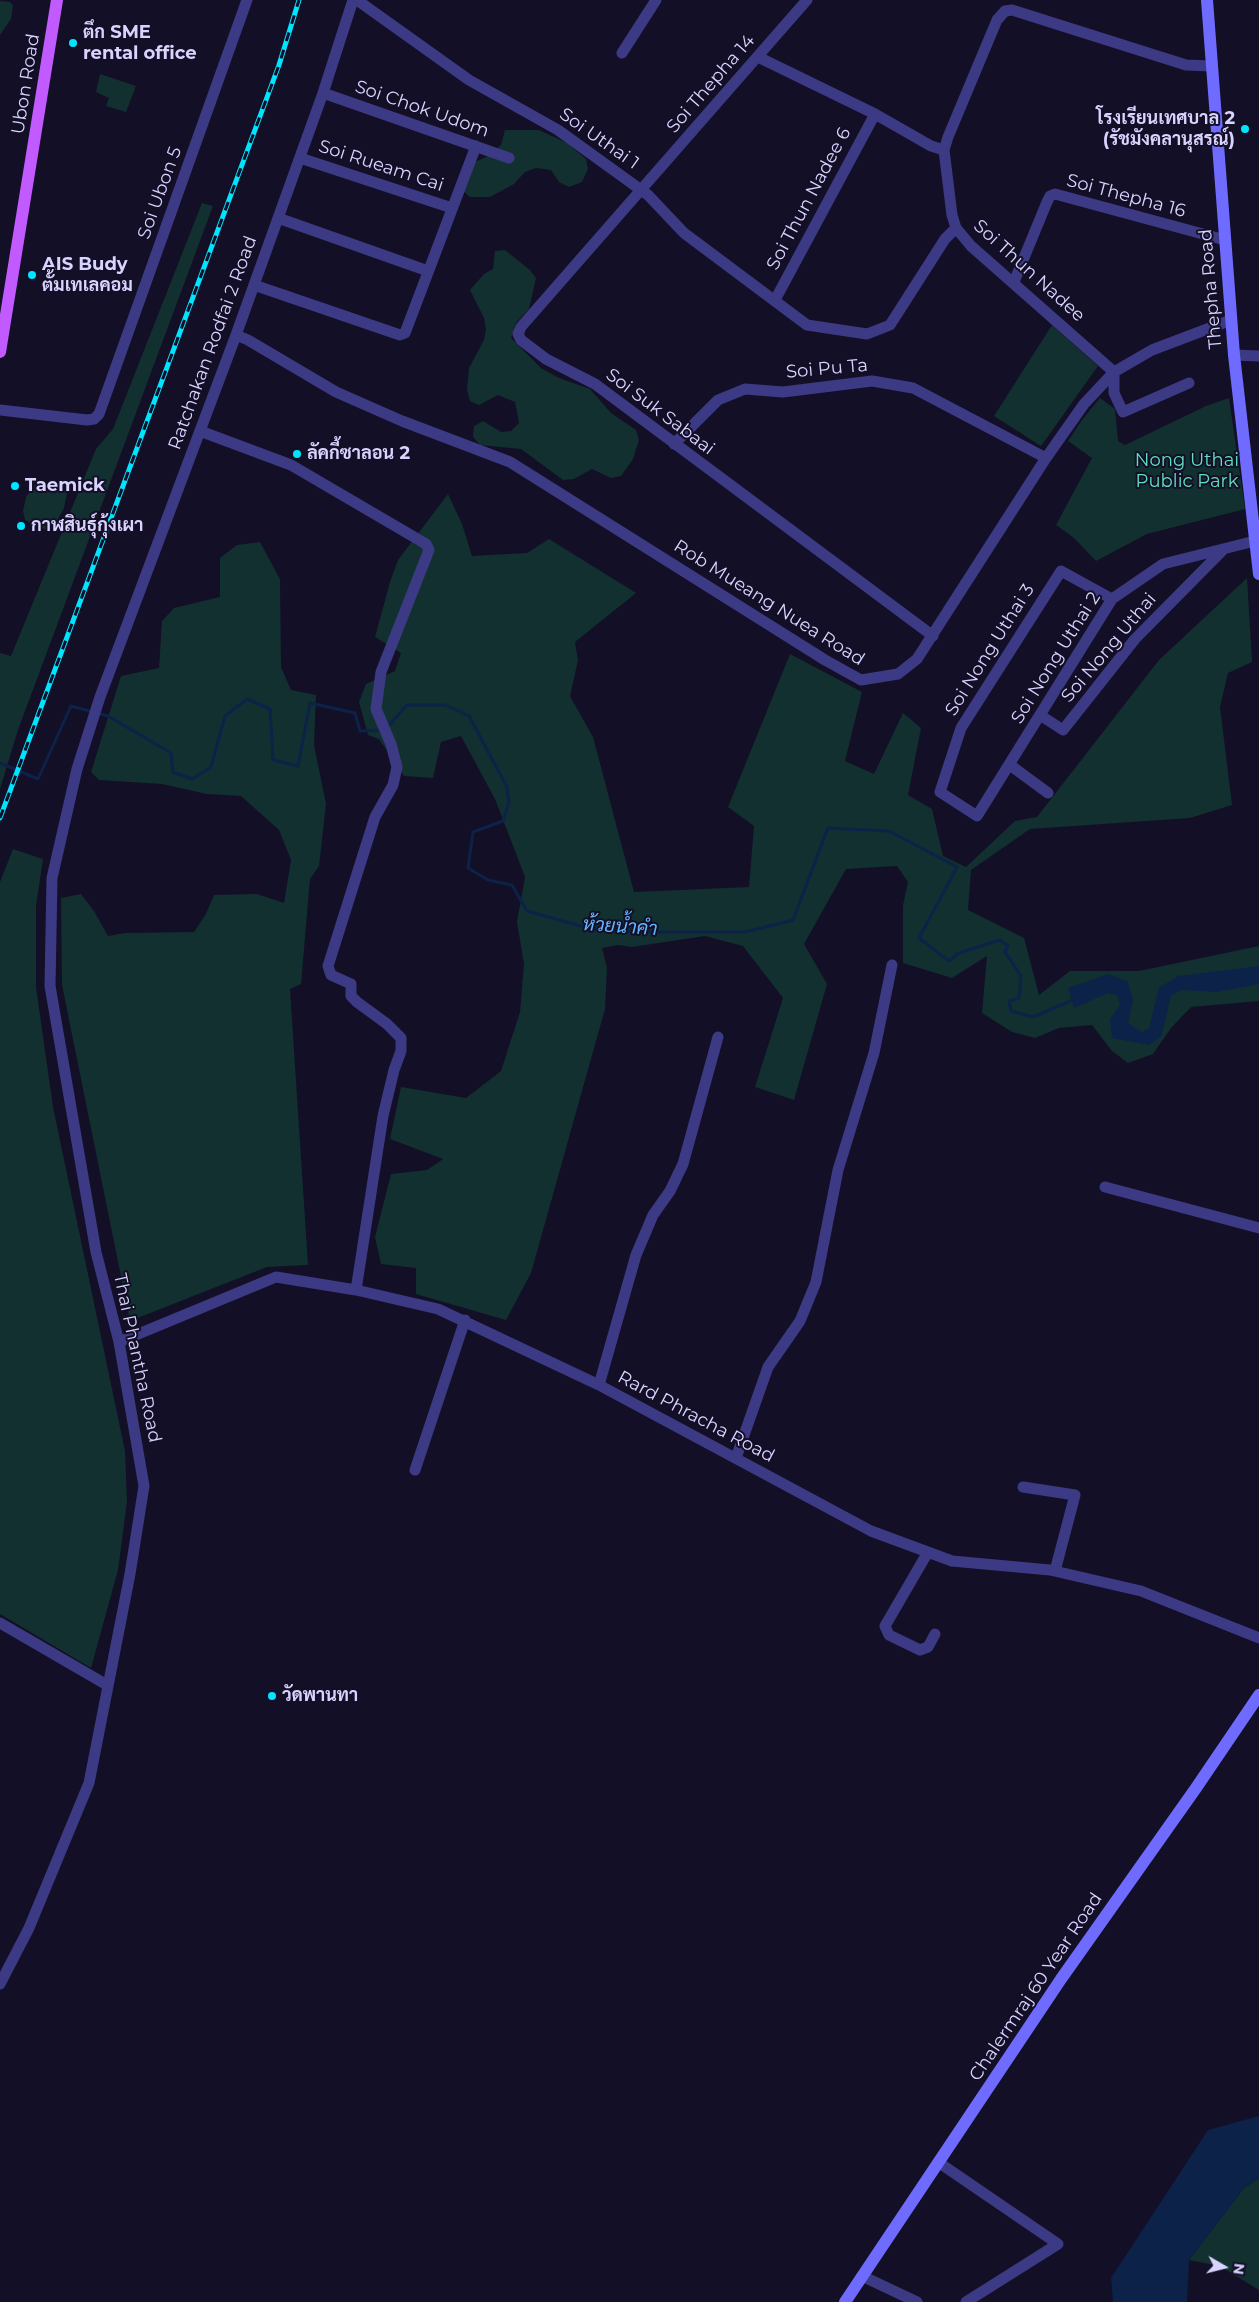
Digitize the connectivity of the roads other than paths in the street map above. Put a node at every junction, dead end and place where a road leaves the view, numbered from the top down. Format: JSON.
{"nodes":[{"id":1,"x":57,"y":0,"type":"edge"},
{"id":2,"x":247,"y":0,"type":"edge"},
{"id":3,"x":353,"y":0,"type":"edge"},
{"id":4,"x":357,"y":0,"type":"edge"},
{"id":5,"x":656,"y":0,"type":"edge"},
{"id":6,"x":1207,"y":0,"type":"edge"},
{"id":7,"x":803,"y":1,"type":"edge"},
{"id":8,"x":622,"y":53,"type":"dead end"},
{"id":9,"x":758,"y":57,"type":"junction"},
{"id":10,"x":1210,"y":66,"type":"junction"},
{"id":11,"x":323,"y":93,"type":"junction"},
{"id":12,"x":875,"y":114,"type":"junction"},
{"id":13,"x":476,"y":146,"type":"junction"},
{"id":14,"x":944,"y":150,"type":"junction"},
{"id":15,"x":300,"y":158,"type":"junction"},
{"id":16,"x":509,"y":158,"type":"dead end"},
{"id":17,"x":642,"y":190,"type":"junction"},
{"id":18,"x":452,"y":208,"type":"junction"},
{"id":19,"x":278,"y":218,"type":"junction"},
{"id":20,"x":956,"y":228,"type":"junction"},
{"id":21,"x":1225,"y":240,"type":"junction"},
{"id":22,"x":428,"y":271,"type":"junction"},
{"id":23,"x":1014,"y":282,"type":"junction"},
{"id":24,"x":254,"y":285,"type":"junction"},
{"id":25,"x":775,"y":300,"type":"junction"},
{"id":26,"x":1231,"y":320,"type":"junction"},
{"id":27,"x":1,"y":335,"type":"edge"},
{"id":28,"x":236,"y":335,"type":"junction"},
{"id":29,"x":0,"y":352,"type":"edge"},
{"id":30,"x":1234,"y":355,"type":"junction"},
{"id":31,"x":1259,"y":356,"type":"edge"},
{"id":32,"x":1114,"y":372,"type":"junction"},
{"id":33,"x":1189,"y":383,"type":"dead end"},
{"id":34,"x":0,"y":410,"type":"edge"},
{"id":35,"x":200,"y":432,"type":"junction"},
{"id":36,"x":674,"y":444,"type":"junction"},
{"id":37,"x":1046,"y":458,"type":"junction"},
{"id":38,"x":1255,"y":541,"type":"junction"},
{"id":39,"x":1223,"y":549,"type":"junction"},
{"id":40,"x":1259,"y":574,"type":"edge"},
{"id":41,"x":1112,"y":598,"type":"junction"},
{"id":42,"x":933,"y":636,"type":"junction"},
{"id":43,"x":1040,"y":715,"type":"junction"},
{"id":44,"x":91,"y":723,"type":"joint"},
{"id":45,"x":1010,"y":765,"type":"junction"},
{"id":46,"x":1048,"y":793,"type":"dead end"},
{"id":47,"x":978,"y":816,"type":"joint"},
{"id":48,"x":892,"y":965,"type":"dead end"},
{"id":49,"x":718,"y":1036,"type":"dead end"},
{"id":50,"x":1105,"y":1187,"type":"dead end"},
{"id":51,"x":1259,"y":1228,"type":"edge"},
{"id":52,"x":356,"y":1290,"type":"junction"},
{"id":53,"x":465,"y":1320,"type":"junction"},
{"id":54,"x":119,"y":1342,"type":"junction"},
{"id":55,"x":599,"y":1385,"type":"junction"},
{"id":56,"x":736,"y":1458,"type":"junction"},
{"id":57,"x":416,"y":1470,"type":"dead end"},
{"id":58,"x":1023,"y":1487,"type":"dead end"},
{"id":59,"x":928,"y":1552,"type":"junction"},
{"id":60,"x":1055,"y":1571,"type":"junction"},
{"id":61,"x":0,"y":1623,"type":"edge"},
{"id":62,"x":935,"y":1634,"type":"dead end"},
{"id":63,"x":1259,"y":1638,"type":"edge"},
{"id":64,"x":107,"y":1685,"type":"junction"},
{"id":65,"x":1259,"y":1695,"type":"edge"},
{"id":66,"x":0,"y":1984,"type":"edge"},
{"id":67,"x":938,"y":2162,"type":"junction"},
{"id":68,"x":862,"y":2276,"type":"junction"},
{"id":69,"x":844,"y":2302,"type":"edge"},
{"id":70,"x":917,"y":2302,"type":"edge"},
{"id":71,"x":966,"y":2302,"type":"edge"}],
"edges":[{"from":1,"to":27,"type":"main road","name":"Ubon Road"},
{"from":2,"to":34,"type":"street","name":"Soi Ubon 5"},
{"from":3,"to":11,"type":"street","name":"Ratchakan Rodfai 2 Road"},
{"from":4,"to":17,"type":"street","name":"Soi Uthai 1"},
{"from":5,"to":8,"type":"street"},
{"from":6,"to":10,"type":"street","name":"Thepha Road"},
{"from":7,"to":9,"type":"street","name":"Soi Thepha 14"},
{"from":9,"to":12,"type":"street"},
{"from":9,"to":17,"type":"street","name":"Soi Thepha 14"},
{"from":10,"to":14,"type":"street"},
{"from":10,"to":21,"type":"street","name":"Thepha Road"},
{"from":11,"to":13,"type":"street","name":"Soi Chok Udom"},
{"from":11,"to":15,"type":"street","name":"Ratchakan Rodfai 2 Road"},
{"from":12,"to":14,"type":"street"},
{"from":12,"to":25,"type":"street","name":"Soi Thun Nadee 6"},
{"from":13,"to":16,"type":"street","name":"Soi Chok Udom"},
{"from":13,"to":18,"type":"street"},
{"from":14,"to":20,"type":"street","name":"Soi Thun Nadee"},
{"from":15,"to":18,"type":"street","name":"Soi Rueam Cai"},
{"from":15,"to":19,"type":"street","name":"Ratchakan Rodfai 2 Road"},
{"from":17,"to":25,"type":"street","name":"Soi Uthai 1"},
{"from":17,"to":36,"type":"street","name":"Soi Suk Sabaai"},
{"from":18,"to":22,"type":"street"},
{"from":19,"to":22,"type":"street"},
{"from":19,"to":24,"type":"street","name":"Ratchakan Rodfai 2 Road"},
{"from":20,"to":23,"type":"street","name":"Soi Thun Nadee"},
{"from":20,"to":25,"type":"street","name":"Soi Uthai 1"},
{"from":21,"to":23,"type":"street","name":"Soi Thepha 16"},
{"from":21,"to":26,"type":"street","name":"Thepha Road"},
{"from":22,"to":24,"type":"street"},
{"from":23,"to":32,"type":"street","name":"Soi Thun Nadee"},
{"from":24,"to":28,"type":"street","name":"Ratchakan Rodfai 2 Road"},
{"from":26,"to":30,"type":"street","name":"Thepha Road"},
{"from":26,"to":32,"type":"street","name":"Rob Mueang Nuea Road"},
{"from":27,"to":29,"type":"main road","name":"Ubon Road"},
{"from":28,"to":35,"type":"street","name":"Ratchakan Rodfai 2 Road"},
{"from":28,"to":42,"type":"street","name":"Rob Mueang Nuea Road"},
{"from":30,"to":31,"type":"street"},
{"from":30,"to":38,"type":"street","name":"Thepha Road"},
{"from":32,"to":33,"type":"street"},
{"from":32,"to":37,"type":"street","name":"Rob Mueang Nuea Road"},
{"from":35,"to":44,"type":"street","name":"Ratchakan Rodfai 2 Road"},
{"from":35,"to":52,"type":"street"},
{"from":36,"to":37,"type":"street","name":"Soi Pu Ta"},
{"from":36,"to":42,"type":"street","name":"Soi Suk Sabaai"},
{"from":37,"to":42,"type":"street","name":"Rob Mueang Nuea Road"},
{"from":38,"to":39,"type":"street","name":"Soi Nong Uthai 2"},
{"from":38,"to":40,"type":"street","name":"Thepha Road"},
{"from":39,"to":41,"type":"street","name":"Soi Nong Uthai 2"},
{"from":39,"to":43,"type":"street","name":"Soi Nong Uthai"},
{"from":41,"to":43,"type":"street","name":"Soi Nong Uthai 2"},
{"from":41,"to":47,"type":"street","name":"Soi Nong Uthai 3"},
{"from":43,"to":45,"type":"street","name":"Soi Nong Uthai 2"},
{"from":44,"to":54,"type":"street","name":"Thai Phantha Road"},
{"from":45,"to":46,"type":"street"},
{"from":45,"to":47,"type":"street","name":"Soi Nong Uthai 2"},
{"from":48,"to":56,"type":"street"},
{"from":49,"to":55,"type":"street"},
{"from":50,"to":51,"type":"street"},
{"from":52,"to":53,"type":"street","name":"Rard Phracha Road"},
{"from":52,"to":54,"type":"street","name":"Rard Phracha Road"},
{"from":53,"to":55,"type":"street","name":"Rard Phracha Road"},
{"from":53,"to":57,"type":"street"},
{"from":54,"to":64,"type":"street","name":"Thai Phantha Road"},
{"from":55,"to":56,"type":"street","name":"Rard Phracha Road"},
{"from":56,"to":59,"type":"street","name":"Rard Phracha Road"},
{"from":58,"to":60,"type":"street"},
{"from":59,"to":60,"type":"street","name":"Rard Phracha Road"},
{"from":59,"to":62,"type":"street"},
{"from":60,"to":63,"type":"street","name":"Rard Phracha Road"},
{"from":61,"to":64,"type":"street"},
{"from":64,"to":66,"type":"street","name":"Thai Phantha Road"},
{"from":65,"to":67,"type":"street","name":"Chalermraj 60 Year Road"},
{"from":67,"to":68,"type":"street","name":"Chalermraj 60 Year Road"},
{"from":67,"to":71,"type":"street"},
{"from":68,"to":69,"type":"street","name":"Chalermraj 60 Year Road"},
{"from":68,"to":70,"type":"street"}]}
